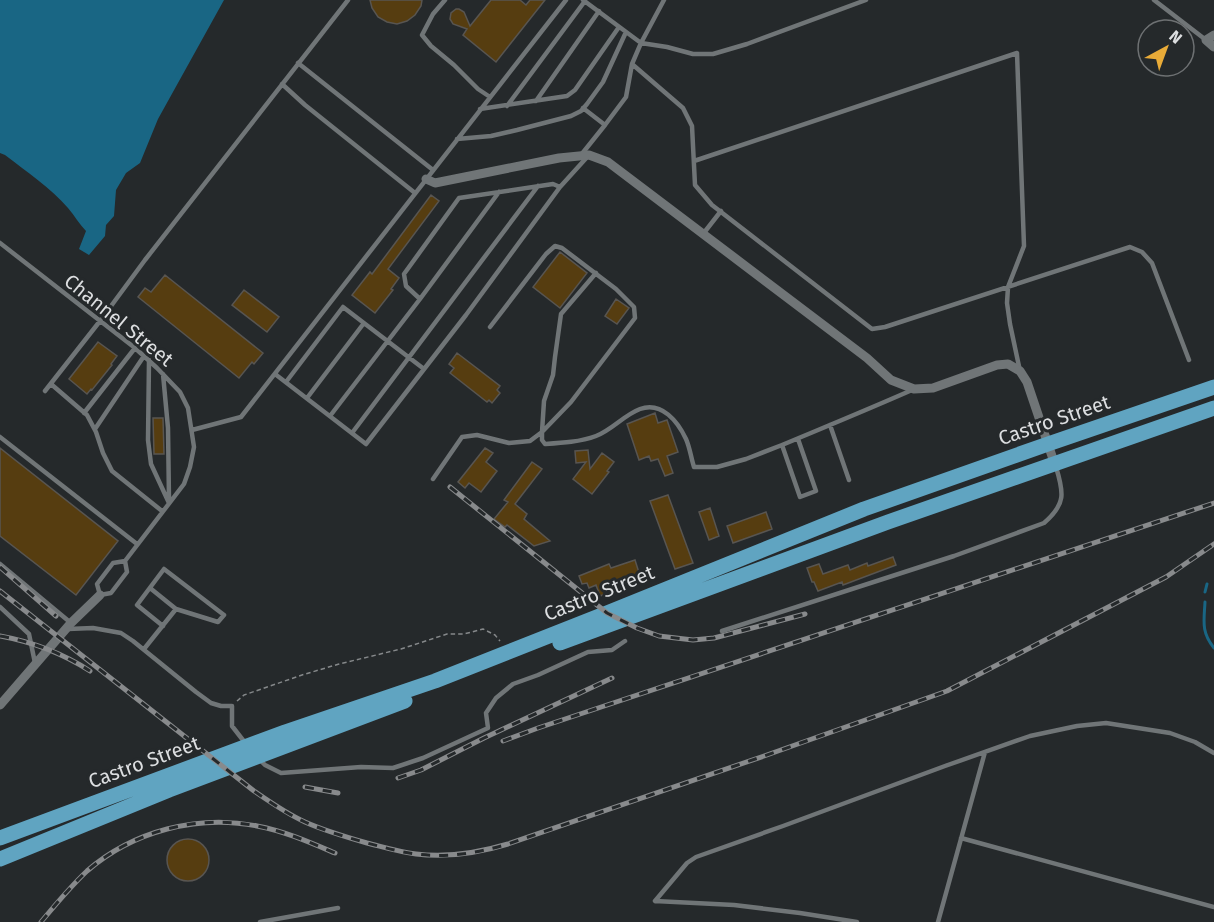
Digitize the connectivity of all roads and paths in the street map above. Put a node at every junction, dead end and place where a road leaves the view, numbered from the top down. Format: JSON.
{"nodes":[{"id":1,"x":348,"y":0,"type":"edge"},
{"id":2,"x":444,"y":0,"type":"edge"},
{"id":3,"x":566,"y":0,"type":"edge"},
{"id":4,"x":664,"y":0,"type":"edge"},
{"id":5,"x":866,"y":0,"type":"edge"},
{"id":6,"x":1154,"y":0,"type":"edge"},
{"id":7,"x":584,"y":1,"type":"edge"},
{"id":8,"x":599,"y":12,"type":"junction"},
{"id":9,"x":619,"y":27,"type":"junction"},
{"id":10,"x":626,"y":32,"type":"junction"},
{"id":11,"x":1210,"y":38,"type":"edge"},
{"id":12,"x":641,"y":43,"type":"junction"},
{"id":13,"x":1214,"y":47,"type":"edge"},
{"id":14,"x":298,"y":63,"type":"junction"},
{"id":15,"x":632,"y":64,"type":"junction"},
{"id":16,"x":282,"y":84,"type":"junction"},
{"id":17,"x":490,"y":97,"type":"junction"},
{"id":18,"x":536,"y":101,"type":"junction"},
{"id":19,"x":507,"y":105,"type":"junction"},
{"id":20,"x":583,"y":108,"type":"junction"},
{"id":21,"x":480,"y":109,"type":"junction"},
{"id":22,"x":605,"y":125,"type":"junction"},
{"id":23,"x":457,"y":139,"type":"junction"},
{"id":24,"x":585,"y":155,"type":"junction"},
{"id":25,"x":694,"y":161,"type":"junction"},
{"id":26,"x":433,"y":170,"type":"junction"},
{"id":27,"x":426,"y":179,"type":"junction"},
{"id":28,"x":538,"y":186,"type":"junction"},
{"id":29,"x":560,"y":187,"type":"junction"},
{"id":30,"x":499,"y":192,"type":"junction"},
{"id":31,"x":415,"y":193,"type":"junction"},
{"id":32,"x":721,"y":211,"type":"junction"},
{"id":33,"x":703,"y":234,"type":"junction"},
{"id":34,"x":0,"y":243,"type":"edge"},
{"id":35,"x":596,"y":273,"type":"junction"},
{"id":36,"x":1008,"y":287,"type":"junction"},
{"id":37,"x":420,"y":299,"type":"junction"},
{"id":38,"x":100,"y":321,"type":"junction"},
{"id":39,"x":364,"y":323,"type":"junction"},
{"id":40,"x":490,"y":327,"type":"dead end"},
{"id":41,"x":388,"y":341,"type":"junction"},
{"id":42,"x":135,"y":348,"type":"junction"},
{"id":43,"x":144,"y":356,"type":"junction"},
{"id":44,"x":409,"y":357,"type":"junction"},
{"id":45,"x":149,"y":360,"type":"junction"},
{"id":46,"x":1189,"y":360,"type":"dead end"},
{"id":47,"x":424,"y":369,"type":"junction"},
{"id":48,"x":1020,"y":371,"type":"junction"},
{"id":49,"x":163,"y":374,"type":"junction"},
{"id":50,"x":275,"y":374,"type":"junction"},
{"id":51,"x":286,"y":382,"type":"junction"},
{"id":52,"x":51,"y":384,"type":"junction"},
{"id":53,"x":1214,"y":387,"type":"edge"},
{"id":54,"x":914,"y":389,"type":"junction"},
{"id":55,"x":45,"y":391,"type":"dead end"},
{"id":56,"x":307,"y":399,"type":"junction"},
{"id":57,"x":1214,"y":408,"type":"edge"},
{"id":58,"x":84,"y":413,"type":"junction"},
{"id":59,"x":330,"y":416,"type":"junction"},
{"id":60,"x":830,"y":425,"type":"junction"},
{"id":61,"x":95,"y":429,"type":"junction"},
{"id":62,"x":192,"y":430,"type":"junction"},
{"id":63,"x":542,"y":432,"type":"junction"},
{"id":64,"x":352,"y":433,"type":"junction"},
{"id":65,"x":0,"y":437,"type":"edge"},
{"id":66,"x":798,"y":439,"type":"junction"},
{"id":67,"x":1048,"y":444,"type":"junction"},
{"id":68,"x":782,"y":446,"type":"junction"},
{"id":69,"x":1055,"y":465,"type":"junction"},
{"id":70,"x":433,"y":479,"type":"dead end"},
{"id":71,"x":849,"y":480,"type":"dead end"},
{"id":72,"x":169,"y":503,"type":"junction"},
{"id":73,"x":162,"y":512,"type":"junction"},
{"id":74,"x":137,"y":544,"type":"junction"},
{"id":75,"x":125,"y":561,"type":"junction"},
{"id":76,"x":0,"y":564,"type":"edge"},
{"id":77,"x":150,"y":588,"type":"junction"},
{"id":78,"x":100,"y":595,"type":"junction"},
{"id":79,"x":0,"y":607,"type":"edge"},
{"id":80,"x":176,"y":609,"type":"junction"},
{"id":81,"x":68,"y":626,"type":"junction"},
{"id":82,"x":163,"y":626,"type":"junction"},
{"id":83,"x":722,"y":631,"type":"dead end"},
{"id":84,"x":626,"y":641,"type":"dead end"},
{"id":85,"x":144,"y":650,"type":"junction"},
{"id":86,"x":509,"y":651,"type":"junction"},
{"id":87,"x":36,"y":665,"type":"junction"},
{"id":88,"x":0,"y":705,"type":"edge"},
{"id":89,"x":232,"y":706,"type":"junction"},
{"id":90,"x":985,"y":752,"type":"junction"},
{"id":91,"x":1214,"y":753,"type":"edge"},
{"id":92,"x":163,"y":785,"type":"junction"},
{"id":93,"x":0,"y":838,"type":"edge"},
{"id":94,"x":961,"y":838,"type":"junction"},
{"id":95,"x":0,"y":859,"type":"edge"},
{"id":96,"x":1214,"y":906,"type":"edge"},
{"id":97,"x":338,"y":908,"type":"dead end"},
{"id":98,"x":260,"y":922,"type":"edge"},
{"id":99,"x":857,"y":922,"type":"edge"},
{"id":100,"x":938,"y":922,"type":"edge"}],
"edges":[{"from":1,"to":14,"type":"lane"},
{"from":2,"to":17,"type":"lane"},
{"from":3,"to":17,"type":"lane"},
{"from":4,"to":12,"type":"lane"},
{"from":5,"to":12,"type":"lane"},
{"from":6,"to":11,"type":"lane"},
{"from":7,"to":8,"type":"lane"},
{"from":7,"to":19,"type":"lane"},
{"from":8,"to":9,"type":"lane"},
{"from":8,"to":18,"type":"lane"},
{"from":9,"to":10,"type":"lane"},
{"from":9,"to":18,"type":"lane"},
{"from":10,"to":12,"type":"lane"},
{"from":10,"to":20,"type":"lane"},
{"from":11,"to":13,"type":"street"},
{"from":12,"to":15,"type":"lane"},
{"from":14,"to":16,"type":"lane"},
{"from":14,"to":26,"type":"lane"},
{"from":15,"to":22,"type":"lane"},
{"from":15,"to":25,"type":"lane"},
{"from":16,"to":31,"type":"lane"},
{"from":16,"to":38,"type":"lane"},
{"from":17,"to":21,"type":"lane"},
{"from":18,"to":19,"type":"lane"},
{"from":19,"to":21,"type":"lane"},
{"from":20,"to":22,"type":"lane"},
{"from":20,"to":23,"type":"lane"},
{"from":21,"to":23,"type":"lane"},
{"from":22,"to":24,"type":"lane"},
{"from":23,"to":26,"type":"lane"},
{"from":24,"to":27,"type":"street"},
{"from":24,"to":29,"type":"lane"},
{"from":24,"to":33,"type":"street"},
{"from":25,"to":32,"type":"lane"},
{"from":25,"to":36,"type":"lane"},
{"from":26,"to":27,"type":"lane"},
{"from":27,"to":31,"type":"lane"},
{"from":28,"to":29,"type":"lane"},
{"from":28,"to":30,"type":"lane"},
{"from":28,"to":44,"type":"lane"},
{"from":29,"to":47,"type":"lane"},
{"from":30,"to":37,"type":"lane"},
{"from":30,"to":37,"type":"lane"},
{"from":31,"to":50,"type":"lane"},
{"from":32,"to":33,"type":"lane"},
{"from":32,"to":36,"type":"lane"},
{"from":33,"to":54,"type":"street"},
{"from":34,"to":38,"type":"lane","name":"Channel Street"},
{"from":35,"to":40,"type":"lane"},
{"from":35,"to":63,"type":"lane"},
{"from":35,"to":63,"type":"lane"},
{"from":36,"to":46,"type":"lane"},
{"from":36,"to":48,"type":"lane"},
{"from":37,"to":41,"type":"lane"},
{"from":38,"to":42,"type":"lane","name":"Channel Street"},
{"from":38,"to":52,"type":"lane"},
{"from":39,"to":41,"type":"lane"},
{"from":39,"to":51,"type":"lane"},
{"from":39,"to":56,"type":"lane"},
{"from":41,"to":44,"type":"lane"},
{"from":41,"to":59,"type":"lane"},
{"from":42,"to":43,"type":"lane","name":"Channel Street"},
{"from":42,"to":58,"type":"lane"},
{"from":43,"to":45,"type":"lane","name":"Channel Street"},
{"from":43,"to":61,"type":"lane"},
{"from":44,"to":47,"type":"lane"},
{"from":44,"to":64,"type":"lane"},
{"from":45,"to":49,"type":"lane","name":"Channel Street"},
{"from":45,"to":72,"type":"lane"},
{"from":47,"to":64,"type":"lane"},
{"from":48,"to":54,"type":"street"},
{"from":48,"to":67,"type":"street"},
{"from":49,"to":62,"type":"lane","name":"Channel Street"},
{"from":49,"to":72,"type":"lane"},
{"from":50,"to":51,"type":"lane"},
{"from":50,"to":62,"type":"lane"},
{"from":51,"to":56,"type":"lane"},
{"from":52,"to":55,"type":"lane"},
{"from":52,"to":58,"type":"lane"},
{"from":53,"to":67,"type":"main road","name":"Castro Street"},
{"from":54,"to":60,"type":"lane"},
{"from":56,"to":59,"type":"lane"},
{"from":57,"to":69,"type":"main road","name":"Castro Street"},
{"from":58,"to":61,"type":"lane"},
{"from":59,"to":64,"type":"lane"},
{"from":60,"to":66,"type":"lane"},
{"from":60,"to":71,"type":"lane"},
{"from":61,"to":73,"type":"lane"},
{"from":62,"to":72,"type":"lane","name":"Channel Street"},
{"from":63,"to":68,"type":"lane"},
{"from":63,"to":70,"type":"lane"},
{"from":65,"to":74,"type":"lane"},
{"from":66,"to":68,"type":"lane"},
{"from":66,"to":68,"type":"lane"},
{"from":67,"to":69,"type":"street"},
{"from":67,"to":86,"type":"main road","name":"Castro Street"},
{"from":69,"to":83,"type":"lane"},
{"from":69,"to":92,"type":"main road","name":"Castro Street"},
{"from":72,"to":73,"type":"lane","name":"Channel Street"},
{"from":73,"to":74,"type":"lane","name":"Channel Street"},
{"from":74,"to":75,"type":"lane","name":"Channel Street"},
{"from":75,"to":78,"type":"lane","name":"Channel Street"},
{"from":75,"to":78,"type":"lane","name":"Channel Street"},
{"from":76,"to":81,"type":"lane"},
{"from":77,"to":80,"type":"lane"},
{"from":77,"to":80,"type":"lane"},
{"from":77,"to":82,"type":"lane"},
{"from":78,"to":81,"type":"street"},
{"from":79,"to":87,"type":"lane"},
{"from":80,"to":82,"type":"lane"},
{"from":81,"to":85,"type":"lane"},
{"from":81,"to":87,"type":"street"},
{"from":82,"to":85,"type":"lane"},
{"from":84,"to":89,"type":"lane"},
{"from":85,"to":89,"type":"lane"},
{"from":86,"to":89,"type":"path"},
{"from":86,"to":92,"type":"main road","name":"Castro Street"},
{"from":87,"to":88,"type":"street"},
{"from":90,"to":91,"type":"lane"},
{"from":90,"to":94,"type":"lane"},
{"from":90,"to":99,"type":"lane"},
{"from":92,"to":93,"type":"main road","name":"Castro Street"},
{"from":92,"to":95,"type":"main road","name":"Castro Street"},
{"from":94,"to":96,"type":"lane"},
{"from":94,"to":100,"type":"lane"},
{"from":97,"to":98,"type":"lane"}]}
